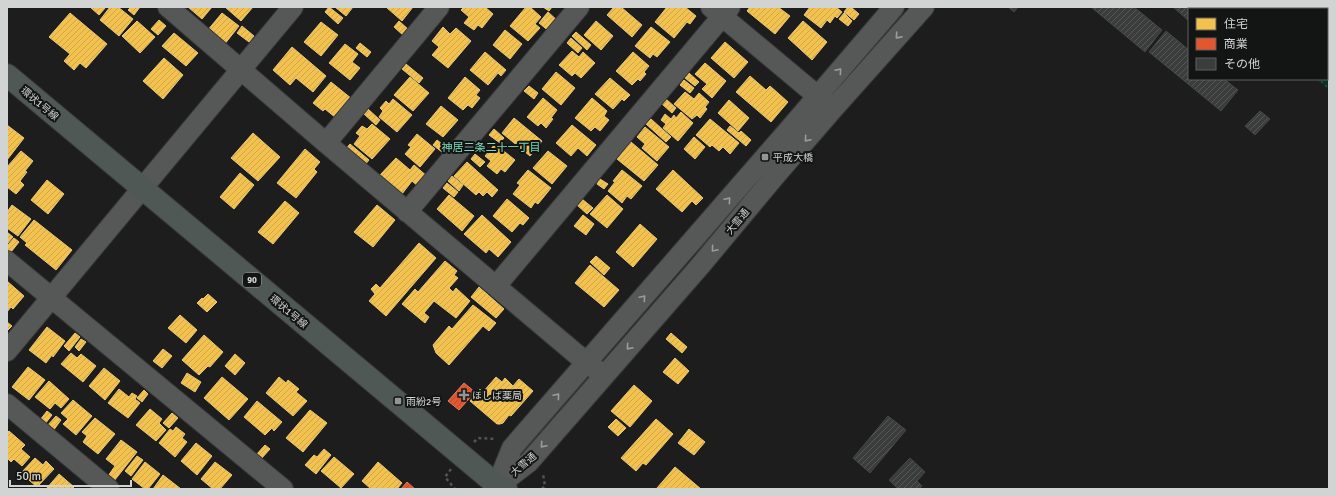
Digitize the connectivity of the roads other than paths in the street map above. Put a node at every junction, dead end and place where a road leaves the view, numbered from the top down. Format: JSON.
{"nodes":[{"id":1,"x":168,"y":7,"type":"edge"},
{"id":2,"x":292,"y":7,"type":"edge"},
{"id":3,"x":439,"y":7,"type":"edge"},
{"id":4,"x":579,"y":7,"type":"edge"},
{"id":5,"x":894,"y":7,"type":"edge"},
{"id":6,"x":924,"y":7,"type":"edge"},
{"id":7,"x":721,"y":10,"type":"edge"},
{"id":8,"x":241,"y":69,"type":"junction"},
{"id":9,"x":7,"y":75,"type":"edge"},
{"id":10,"x":818,"y":95,"type":"junction"},
{"id":11,"x":833,"y":109,"type":"junction"},
{"id":12,"x":326,"y":143,"type":"junction"},
{"id":13,"x":142,"y":188,"type":"junction"},
{"id":14,"x":407,"y":212,"type":"junction"},
{"id":15,"x":7,"y":261,"type":"edge"},
{"id":16,"x":496,"y":286,"type":"junction"},
{"id":17,"x":51,"y":297,"type":"junction"},
{"id":18,"x":7,"y":351,"type":"edge"},
{"id":19,"x":587,"y":362,"type":"junction"},
{"id":20,"x":604,"y":376,"type":"junction"},
{"id":21,"x":7,"y":404,"type":"edge"},
{"id":22,"x":499,"y":488,"type":"edge"},
{"id":23,"x":109,"y":489,"type":"edge"},
{"id":24,"x":284,"y":489,"type":"edge"}],
"edges":[{"from":1,"to":8,"type":"street"},
{"from":2,"to":8,"type":"street"},
{"from":3,"to":12,"type":"street"},
{"from":4,"to":14,"type":"street"},
{"from":10,"to":5,"type":"street","name":"大雪通","one_way":true},
{"from":6,"to":11,"type":"street","name":"大雪通","one_way":true},
{"from":7,"to":10,"type":"street"},
{"from":7,"to":16,"type":"street"},
{"from":8,"to":12,"type":"street"},
{"from":8,"to":13,"type":"street"},
{"from":9,"to":13,"type":"main road","name":"環状1号線","number":"90"},
{"from":10,"to":11,"type":"street"},
{"from":19,"to":10,"type":"street","name":"大雪通","one_way":true},
{"from":11,"to":20,"type":"street","name":"大雪通","one_way":true},
{"from":12,"to":14,"type":"street"},
{"from":13,"to":17,"type":"street"},
{"from":13,"to":22,"type":"main road","name":"環状1号線","number":"90"},
{"from":14,"to":16,"type":"street"},
{"from":15,"to":17,"type":"street"},
{"from":16,"to":19,"type":"street"},
{"from":17,"to":18,"type":"street"},
{"from":17,"to":24,"type":"street"},
{"from":19,"to":20,"type":"street"},
{"from":22,"to":19,"type":"street","name":"大雪通","one_way":true},
{"from":20,"to":22,"type":"street","name":"大雪通","one_way":true},
{"from":21,"to":23,"type":"street"}]}
